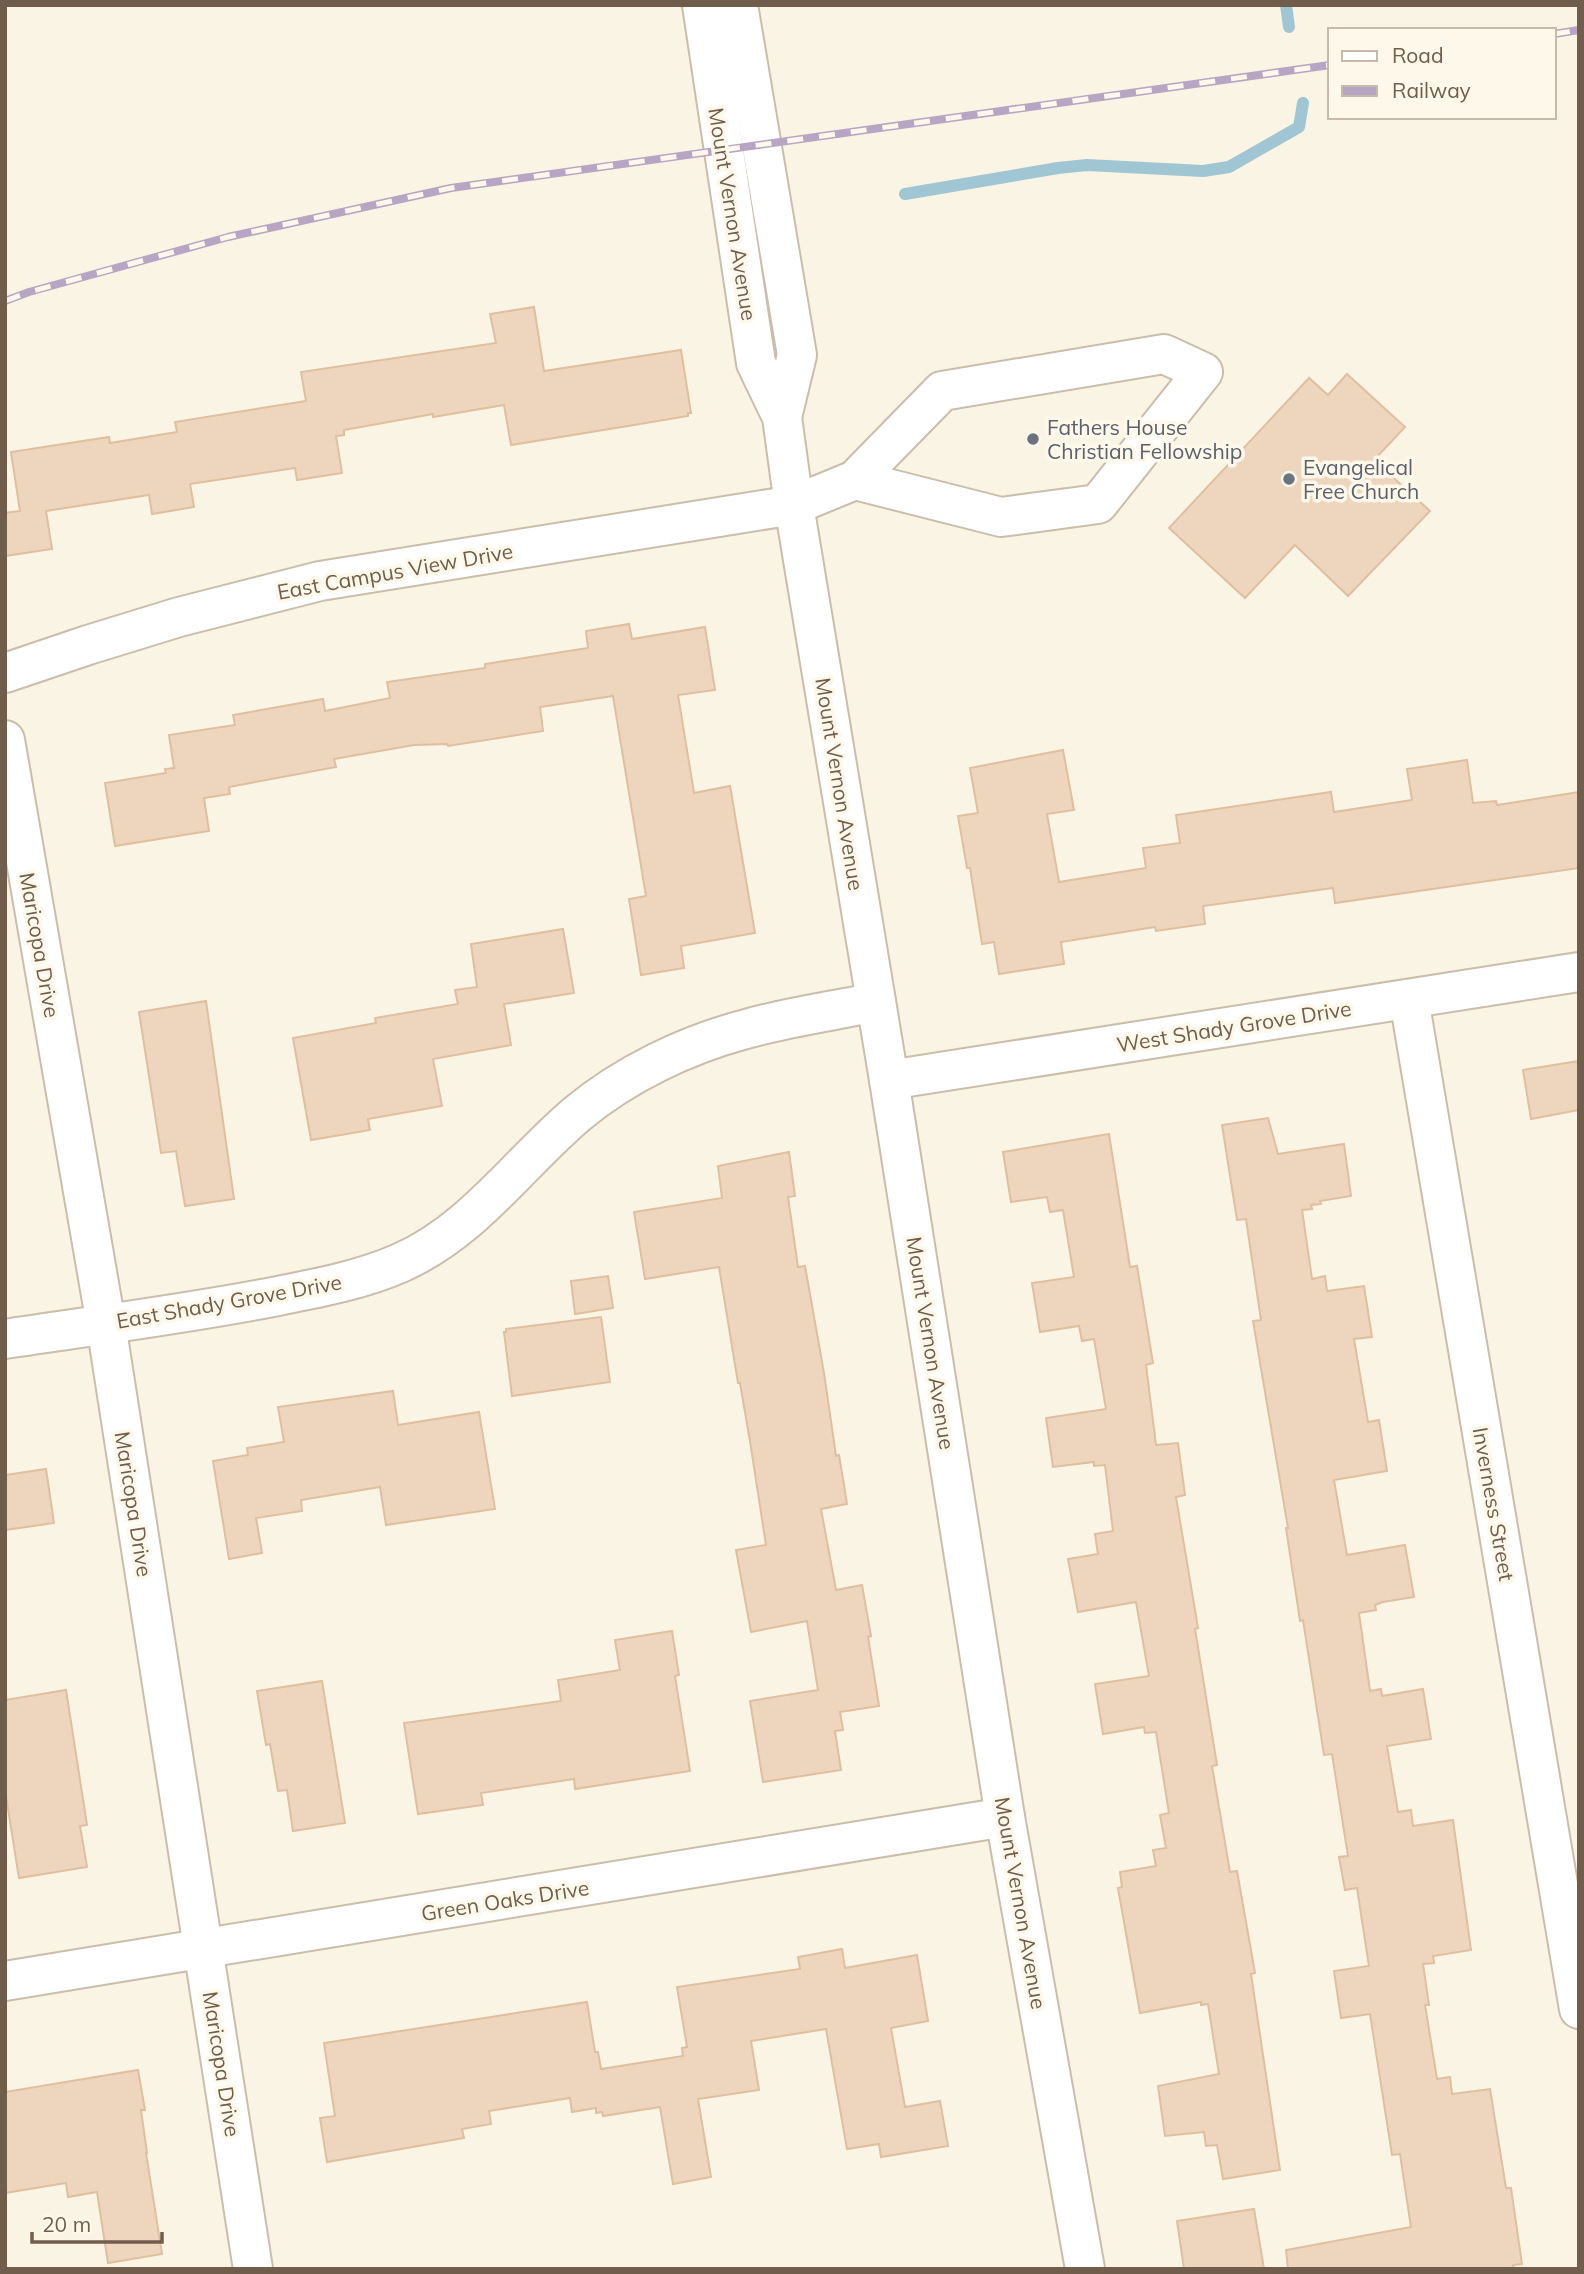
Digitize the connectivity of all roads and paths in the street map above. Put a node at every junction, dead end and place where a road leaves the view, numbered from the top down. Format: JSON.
{"nodes":[{"id":1,"x":702,"y":5,"type":"edge"},
{"id":2,"x":738,"y":5,"type":"edge"},
{"id":3,"x":782,"y":417,"type":"junction"},
{"id":4,"x":855,"y":480,"type":"junction"},
{"id":5,"x":794,"y":505,"type":"junction"},
{"id":6,"x":5,"y":673,"type":"edge"},
{"id":7,"x":5,"y":740,"type":"edge"},
{"id":8,"x":1579,"y":972,"type":"edge"},
{"id":9,"x":1409,"y":999,"type":"junction"},
{"id":10,"x":876,"y":1002,"type":"junction"},
{"id":11,"x":889,"y":1080,"type":"junction"},
{"id":12,"x":106,"y":1324,"type":"junction"},
{"id":13,"x":5,"y":1339,"type":"edge"},
{"id":14,"x":1005,"y":1817,"type":"junction"},
{"id":15,"x":204,"y":1950,"type":"junction"},
{"id":16,"x":5,"y":1981,"type":"edge"},
{"id":17,"x":1579,"y":2009,"type":"edge"},
{"id":18,"x":253,"y":2269,"type":"edge"},
{"id":19,"x":1085,"y":2269,"type":"edge"}],
"edges":[{"from":1,"to":3,"type":"street","name":"Mount Vernon Avenue"},
{"from":2,"to":3,"type":"street","name":"Mount Vernon Avenue"},
{"from":3,"to":5,"type":"street","name":"Mount Vernon Avenue"},
{"from":4,"to":4,"type":"street"},
{"from":4,"to":5,"type":"street","name":"East Campus View Drive"},
{"from":5,"to":6,"type":"street","name":"East Campus View Drive"},
{"from":5,"to":10,"type":"street","name":"Mount Vernon Avenue"},
{"from":7,"to":12,"type":"street","name":"Maricopa Drive"},
{"from":8,"to":9,"type":"street","name":"West Shady Grove Drive"},
{"from":9,"to":11,"type":"street","name":"West Shady Grove Drive"},
{"from":9,"to":17,"type":"street","name":"Inverness Street"},
{"from":10,"to":11,"type":"street","name":"Mount Vernon Avenue"},
{"from":10,"to":12,"type":"street","name":"East Shady Grove Drive"},
{"from":11,"to":14,"type":"street","name":"Mount Vernon Avenue"},
{"from":12,"to":13,"type":"street","name":"East Shady Grove Drive"},
{"from":12,"to":15,"type":"street","name":"Maricopa Drive"},
{"from":14,"to":15,"type":"street","name":"Green Oaks Drive"},
{"from":14,"to":19,"type":"street","name":"Mount Vernon Avenue"},
{"from":15,"to":16,"type":"street","name":"Green Oaks Drive"},
{"from":15,"to":18,"type":"street","name":"Maricopa Drive"}]}
